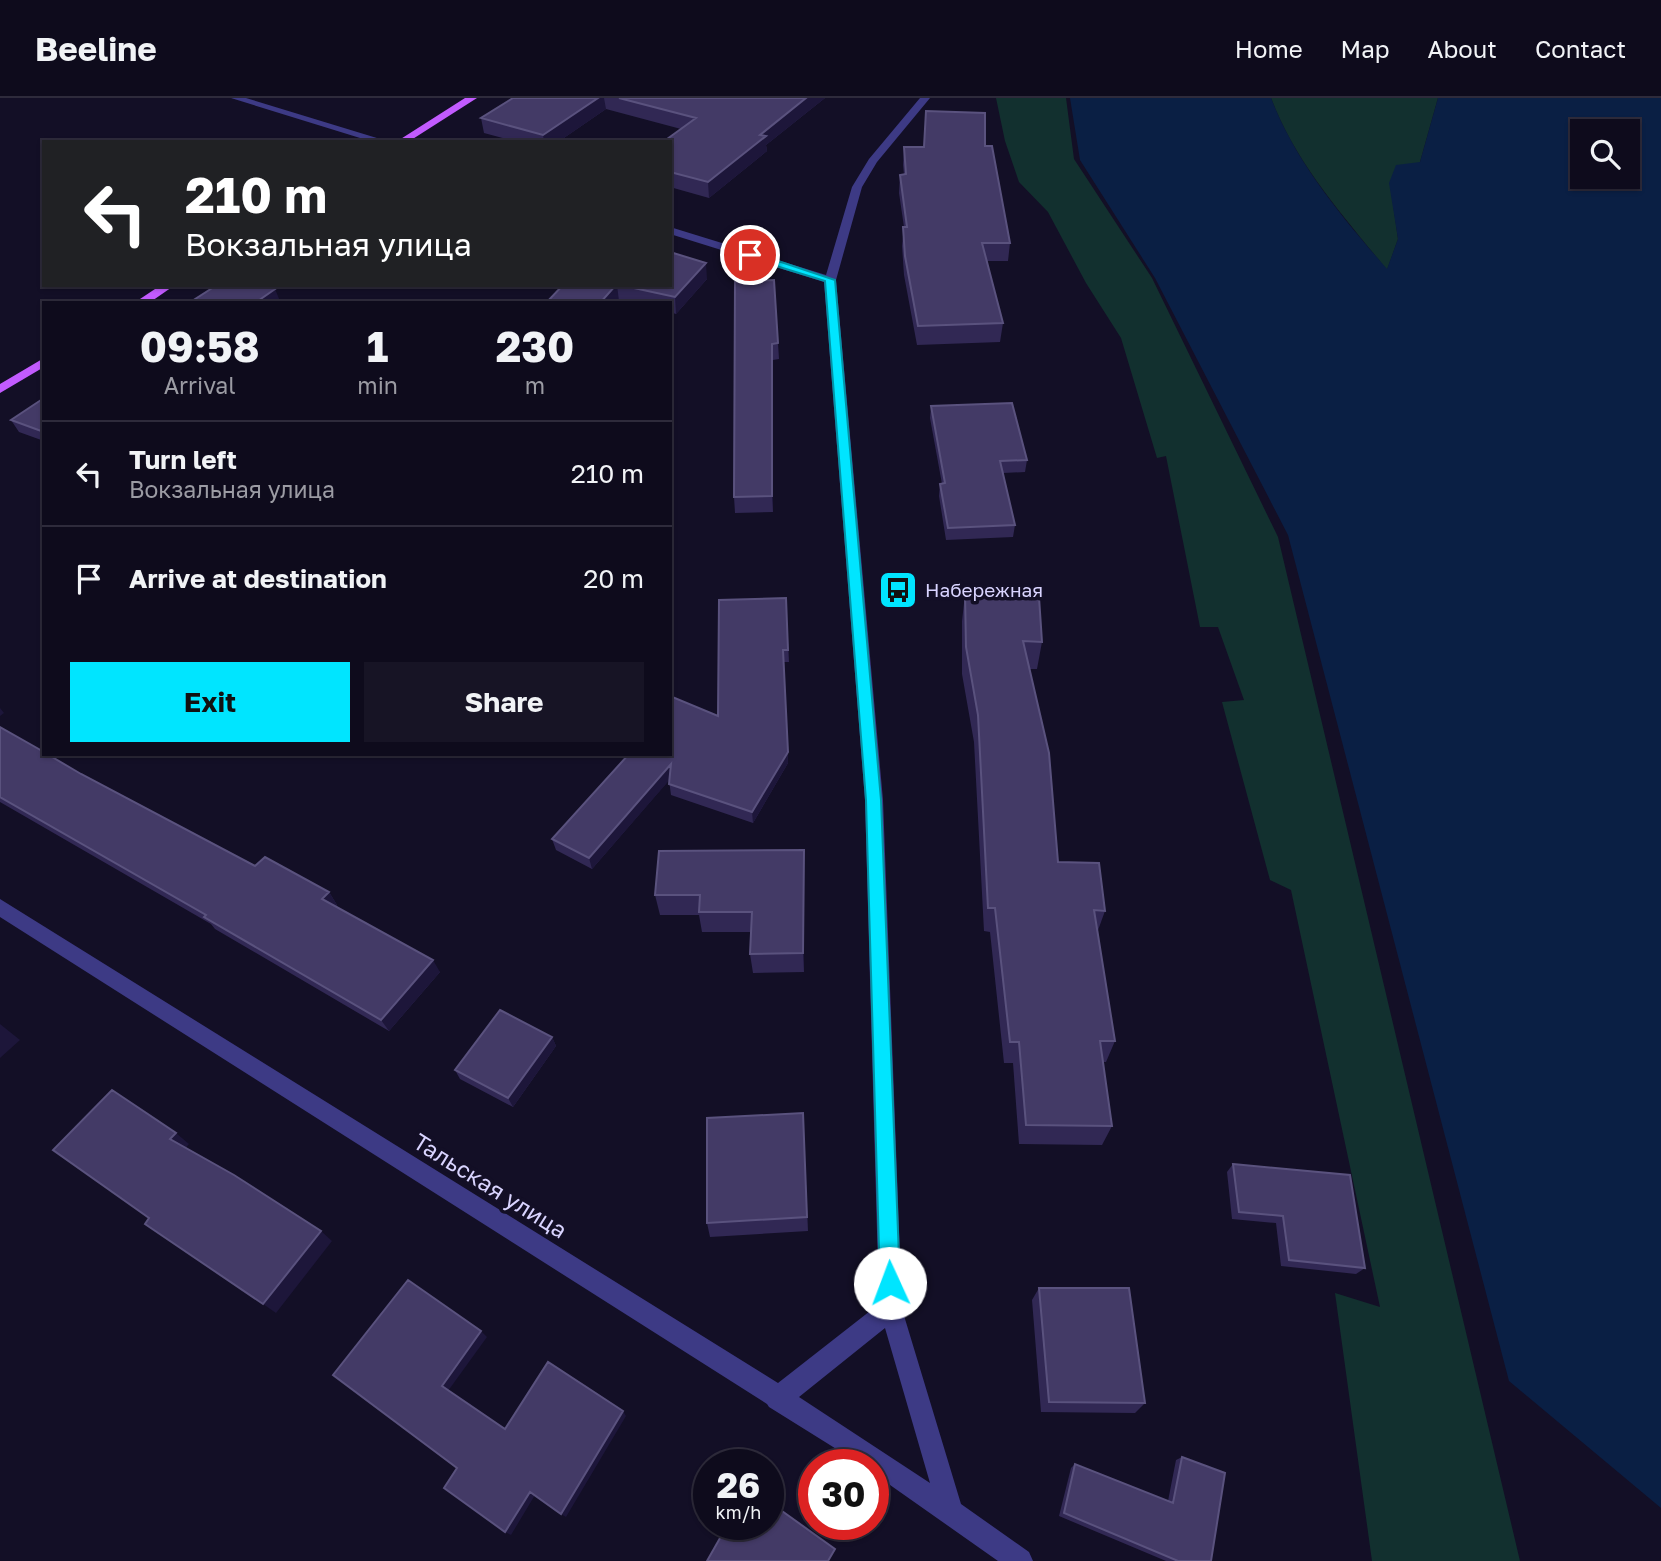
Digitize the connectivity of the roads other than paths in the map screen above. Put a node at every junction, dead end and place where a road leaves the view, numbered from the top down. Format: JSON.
{"nodes":[{"id":1,"x":236,"y":98,"type":"edge"},
{"id":2,"x":472,"y":98,"type":"edge"},
{"id":3,"x":925,"y":98,"type":"edge"},
{"id":4,"x":378,"y":140,"type":"edge"},
{"id":5,"x":404,"y":140,"type":"edge"},
{"id":6,"x":672,"y":231,"type":"edge"},
{"id":7,"x":830,"y":280,"type":"junction"},
{"id":8,"x":166,"y":287,"type":"edge"},
{"id":9,"x":143,"y":301,"type":"edge"},
{"id":10,"x":42,"y":363,"type":"edge"},
{"id":11,"x":0,"y":390,"type":"edge"},
{"id":12,"x":0,"y":906,"type":"edge"},
{"id":13,"x":891,"y":1310,"type":"junction"},
{"id":14,"x":776,"y":1399,"type":"junction"},
{"id":15,"x":951,"y":1513,"type":"junction"},
{"id":16,"x":1020,"y":1561,"type":"edge"}],
"edges":[{"from":1,"to":4,"type":"street"},
{"from":2,"to":5,"type":"main road"},
{"from":3,"to":7,"type":"street"},
{"from":6,"to":7,"type":"street"},
{"from":7,"to":13,"type":"street"},
{"from":8,"to":9,"type":"main road"},
{"from":10,"to":11,"type":"main road"},
{"from":12,"to":14,"type":"street","name":"Тальская улица"},
{"from":13,"to":14,"type":"street"},
{"from":13,"to":15,"type":"street"},
{"from":14,"to":15,"type":"street","name":"Тальская улица"},
{"from":15,"to":16,"type":"street","name":"Тальская улица"}]}
